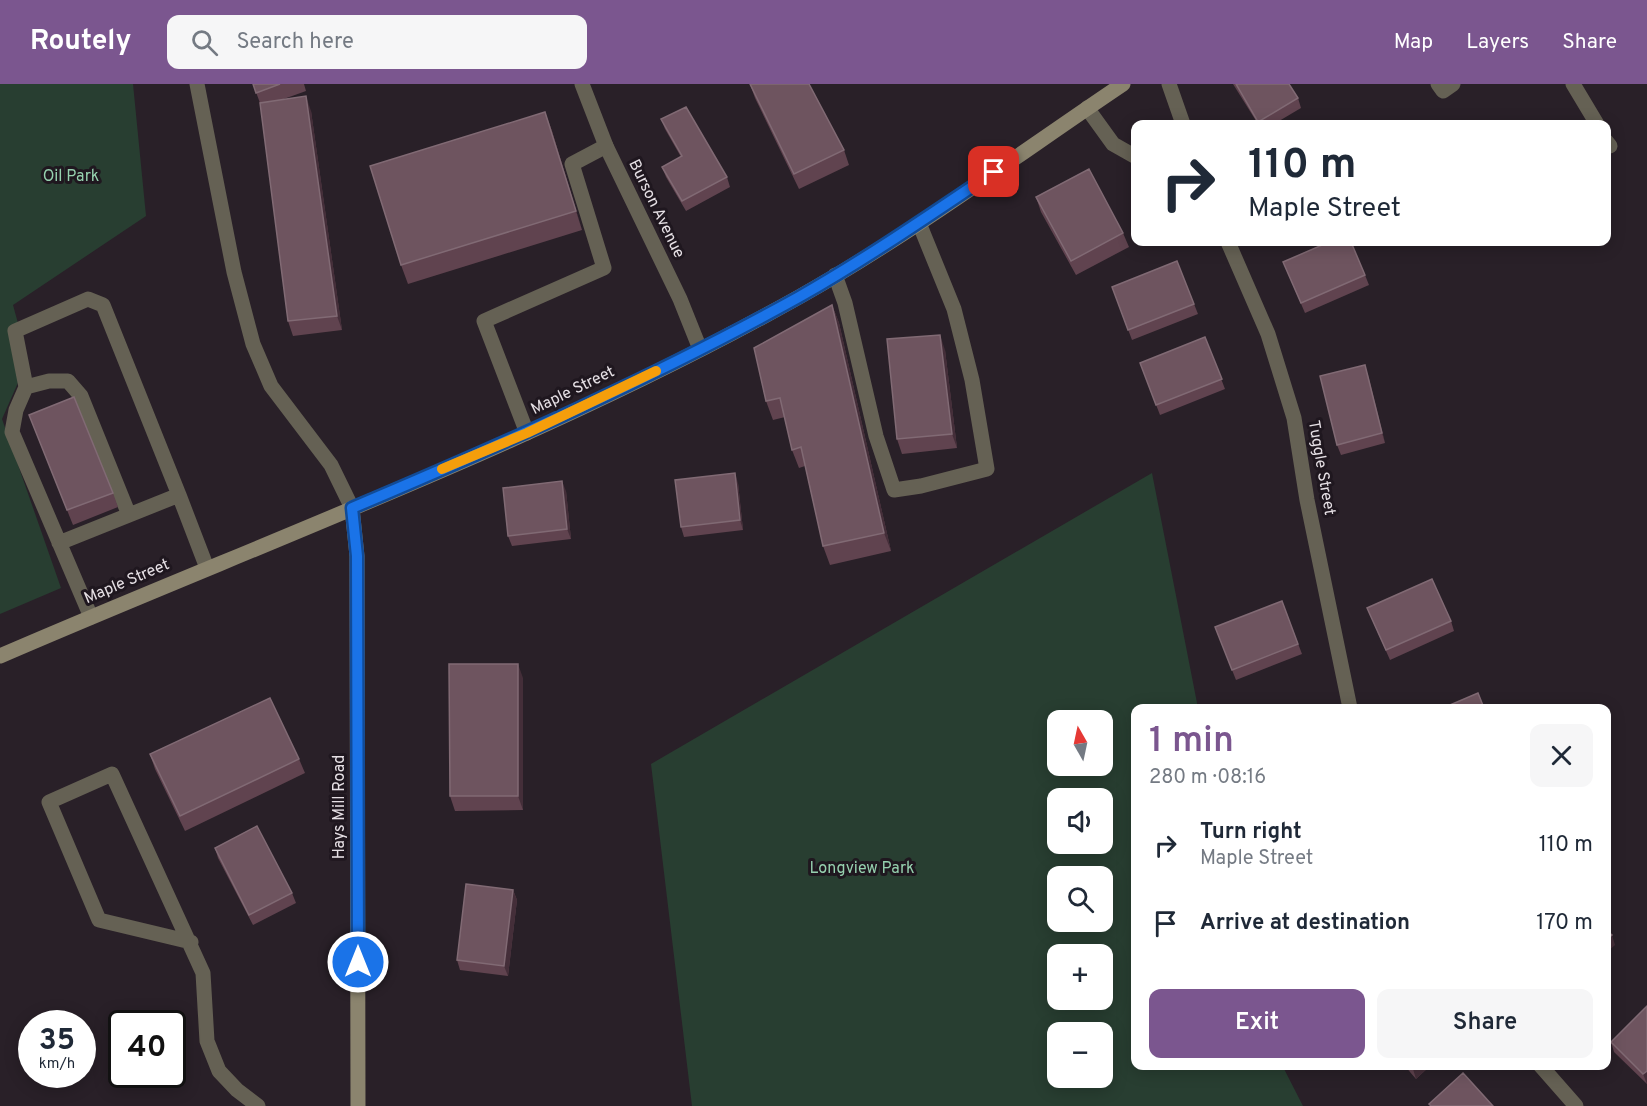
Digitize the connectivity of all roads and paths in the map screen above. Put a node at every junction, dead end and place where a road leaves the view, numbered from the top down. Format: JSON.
{"nodes":[{"id":1,"x":197,"y":84,"type":"edge"},
{"id":2,"x":582,"y":84,"type":"edge"},
{"id":3,"x":1122,"y":84,"type":"edge"},
{"id":4,"x":1169,"y":84,"type":"edge"},
{"id":5,"x":1438,"y":84,"type":"edge"},
{"id":6,"x":1453,"y":84,"type":"edge"},
{"id":7,"x":1573,"y":84,"type":"edge"},
{"id":8,"x":1087,"y":108,"type":"junction"},
{"id":9,"x":1182,"y":120,"type":"edge"},
{"id":10,"x":1595,"y":120,"type":"edge"},
{"id":11,"x":606,"y":146,"type":"junction"},
{"id":12,"x":1131,"y":154,"type":"edge"},
{"id":13,"x":919,"y":223,"type":"junction"},
{"id":14,"x":1230,"y":246,"type":"edge"},
{"id":15,"x":835,"y":275,"type":"junction"},
{"id":16,"x":700,"y":350,"type":"junction"},
{"id":17,"x":26,"y":387,"type":"junction"},
{"id":18,"x":527,"y":433,"type":"junction"},
{"id":19,"x":179,"y":495,"type":"junction"},
{"id":20,"x":352,"y":508,"type":"junction"},
{"id":21,"x":129,"y":515,"type":"junction"},
{"id":22,"x":59,"y":543,"type":"junction"},
{"id":23,"x":207,"y":568,"type":"junction"},
{"id":24,"x":91,"y":617,"type":"junction"},
{"id":25,"x":0,"y":656,"type":"edge"},
{"id":26,"x":1349,"y":704,"type":"edge"},
{"id":27,"x":190,"y":942,"type":"junction"},
{"id":28,"x":1544,"y":1070,"type":"edge"},
{"id":29,"x":258,"y":1106,"type":"edge"},
{"id":30,"x":358,"y":1106,"type":"edge"},
{"id":31,"x":1576,"y":1106,"type":"edge"}],
"edges":[{"from":1,"to":20,"type":"street"},
{"from":2,"to":11,"type":"street","name":"Burson Avenue"},
{"from":3,"to":8,"type":"main road","name":"Maple Street"},
{"from":4,"to":9,"type":"street"},
{"from":5,"to":6,"type":"street"},
{"from":7,"to":10,"type":"street"},
{"from":8,"to":12,"type":"street"},
{"from":8,"to":13,"type":"main road","name":"Maple Street"},
{"from":11,"to":16,"type":"street","name":"Burson Avenue"},
{"from":11,"to":18,"type":"street"},
{"from":13,"to":15,"type":"main road","name":"Maple Street"},
{"from":13,"to":15,"type":"street"},
{"from":14,"to":26,"type":"street","name":"Tuggle Street"},
{"from":15,"to":16,"type":"main road","name":"Maple Street"},
{"from":16,"to":18,"type":"main road","name":"Maple Street"},
{"from":17,"to":19,"type":"street"},
{"from":17,"to":21,"type":"street"},
{"from":17,"to":22,"type":"street"},
{"from":18,"to":20,"type":"main road","name":"Maple Street"},
{"from":19,"to":21,"type":"street"},
{"from":19,"to":23,"type":"street"},
{"from":20,"to":23,"type":"main road","name":"Maple Street"},
{"from":20,"to":30,"type":"main road","name":"Hays Mill Road"},
{"from":21,"to":22,"type":"street"},
{"from":22,"to":24,"type":"street"},
{"from":23,"to":24,"type":"main road","name":"Maple Street"},
{"from":24,"to":25,"type":"main road","name":"Maple Street"},
{"from":27,"to":27,"type":"street"},
{"from":27,"to":29,"type":"street"},
{"from":28,"to":31,"type":"street"}]}
